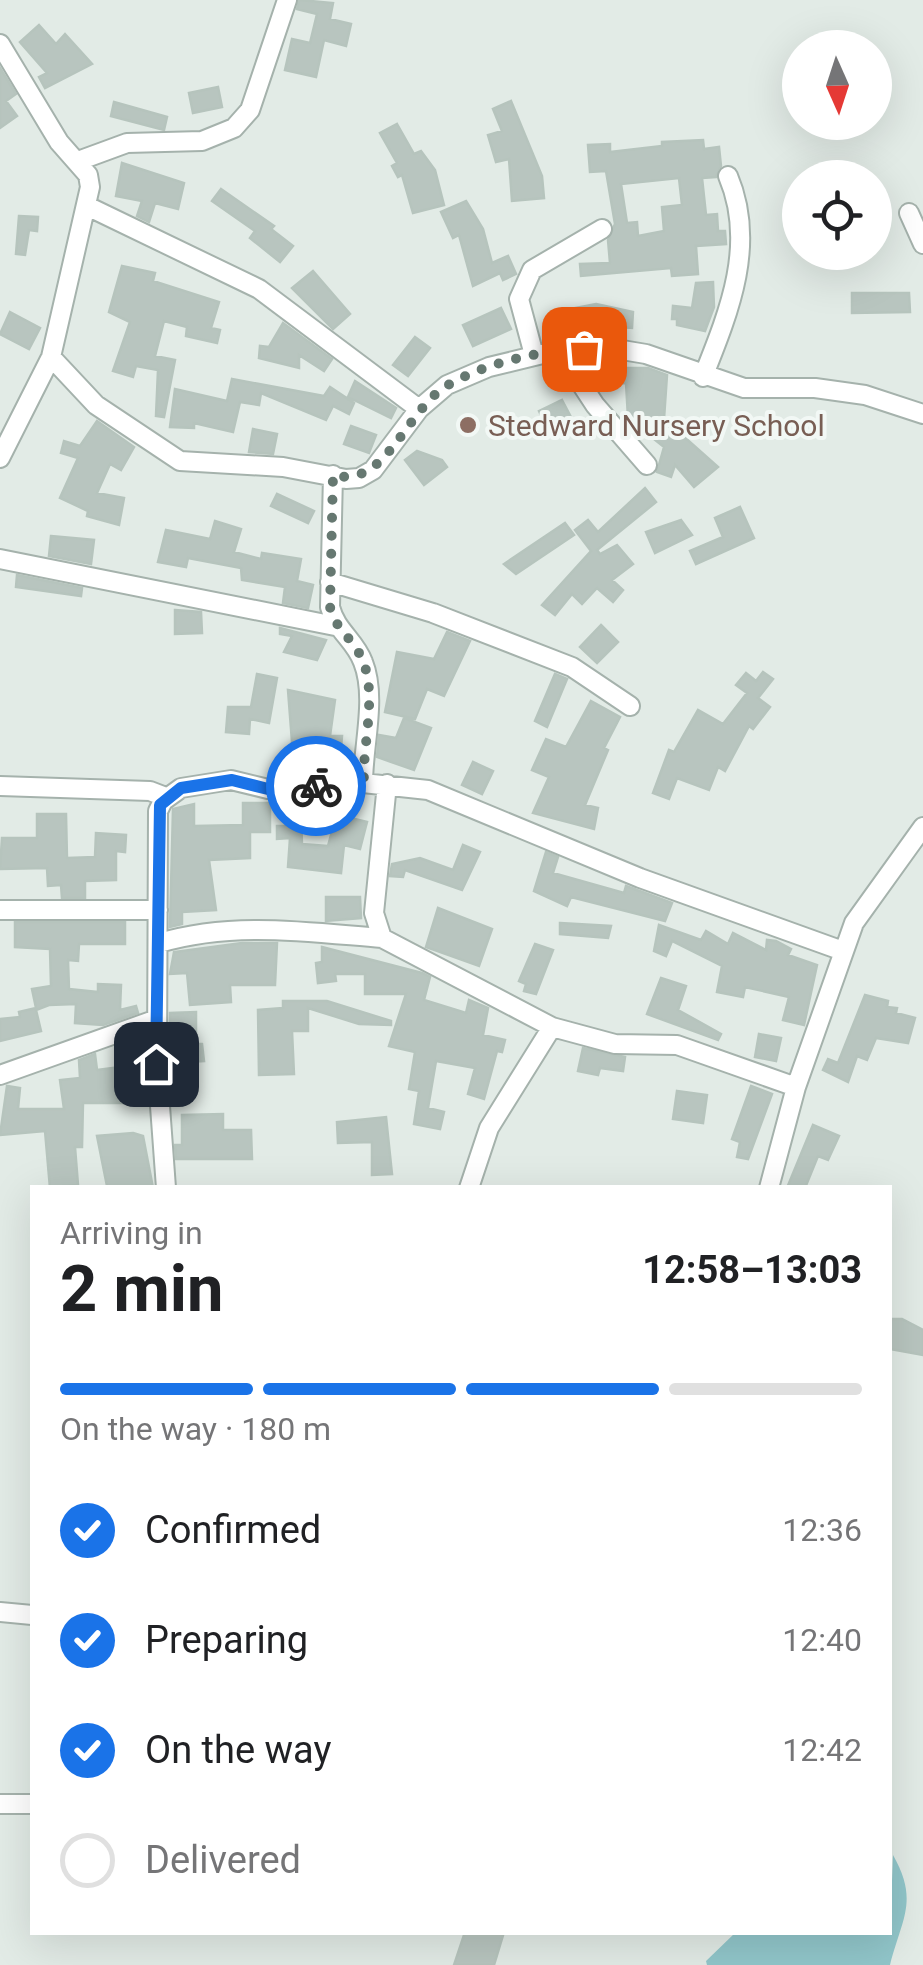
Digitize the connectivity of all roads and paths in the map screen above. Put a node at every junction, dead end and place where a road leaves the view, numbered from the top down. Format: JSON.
{"nodes":[{"id":1,"x":287,"y":0,"type":"edge"},
{"id":2,"x":0,"y":44,"type":"edge"},
{"id":3,"x":78,"y":160,"type":"junction"},
{"id":4,"x":728,"y":176,"type":"dead end"},
{"id":5,"x":87,"y":206,"type":"junction"},
{"id":6,"x":910,"y":213,"type":"dead end"},
{"id":7,"x":602,"y":230,"type":"dead end"},
{"id":8,"x":923,"y":244,"type":"edge"},
{"id":9,"x":559,"y":350,"type":"junction"},
{"id":10,"x":534,"y":355,"type":"junction"},
{"id":11,"x":51,"y":357,"type":"junction"},
{"id":12,"x":703,"y":377,"type":"junction"},
{"id":13,"x":418,"y":409,"type":"junction"},
{"id":14,"x":923,"y":414,"type":"edge"},
{"id":15,"x":0,"y":458,"type":"edge"},
{"id":16,"x":647,"y":465,"type":"dead end"},
{"id":17,"x":333,"y":475,"type":"junction"},
{"id":18,"x":0,"y":558,"type":"edge"},
{"id":19,"x":330,"y":582,"type":"junction"},
{"id":20,"x":334,"y":626,"type":"junction"},
{"id":21,"x":630,"y":706,"type":"dead end"},
{"id":22,"x":364,"y":783,"type":"junction"},
{"id":23,"x":387,"y":784,"type":"junction"},
{"id":24,"x":0,"y":786,"type":"edge"},
{"id":25,"x":163,"y":801,"type":"junction"},
{"id":26,"x":923,"y":826,"type":"edge"},
{"id":27,"x":0,"y":910,"type":"edge"},
{"id":28,"x":158,"y":910,"type":"junction"},
{"id":29,"x":382,"y":938,"type":"junction"},
{"id":30,"x":159,"y":943,"type":"junction"},
{"id":31,"x":843,"y":951,"type":"junction"},
{"id":32,"x":158,"y":1018,"type":"junction"},
{"id":33,"x":552,"y":1027,"type":"junction"},
{"id":34,"x":0,"y":1075,"type":"edge"},
{"id":35,"x":796,"y":1087,"type":"junction"},
{"id":36,"x":166,"y":1185,"type":"edge"},
{"id":37,"x":469,"y":1185,"type":"edge"},
{"id":38,"x":769,"y":1185,"type":"edge"},
{"id":39,"x":0,"y":1612,"type":"edge"},
{"id":40,"x":30,"y":1615,"type":"edge"},
{"id":41,"x":0,"y":1804,"type":"edge"},
{"id":42,"x":30,"y":1804,"type":"edge"}],
"edges":[{"from":1,"to":3,"type":"street"},
{"from":2,"to":3,"type":"street"},
{"from":3,"to":5,"type":"street"},
{"from":4,"to":12,"type":"street"},
{"from":5,"to":11,"type":"street"},
{"from":5,"to":13,"type":"street"},
{"from":6,"to":8,"type":"street"},
{"from":7,"to":10,"type":"street"},
{"from":9,"to":10,"type":"street"},
{"from":9,"to":12,"type":"street"},
{"from":9,"to":16,"type":"street"},
{"from":10,"to":13,"type":"street"},
{"from":11,"to":15,"type":"street"},
{"from":11,"to":17,"type":"street"},
{"from":12,"to":14,"type":"street"},
{"from":13,"to":17,"type":"street"},
{"from":17,"to":19,"type":"street"},
{"from":18,"to":20,"type":"street"},
{"from":19,"to":20,"type":"street"},
{"from":19,"to":21,"type":"street"},
{"from":20,"to":22,"type":"street"},
{"from":22,"to":23,"type":"street"},
{"from":22,"to":25,"type":"street"},
{"from":23,"to":29,"type":"street"},
{"from":23,"to":31,"type":"street"},
{"from":24,"to":25,"type":"street"},
{"from":25,"to":28,"type":"street"},
{"from":26,"to":31,"type":"street"},
{"from":27,"to":28,"type":"street"},
{"from":28,"to":30,"type":"street"},
{"from":29,"to":30,"type":"street"},
{"from":29,"to":33,"type":"street"},
{"from":30,"to":32,"type":"street"},
{"from":31,"to":35,"type":"street"},
{"from":32,"to":34,"type":"street"},
{"from":32,"to":36,"type":"street"},
{"from":33,"to":35,"type":"street"},
{"from":33,"to":37,"type":"street"},
{"from":35,"to":38,"type":"street"},
{"from":39,"to":40,"type":"street"},
{"from":41,"to":42,"type":"street"}]}
